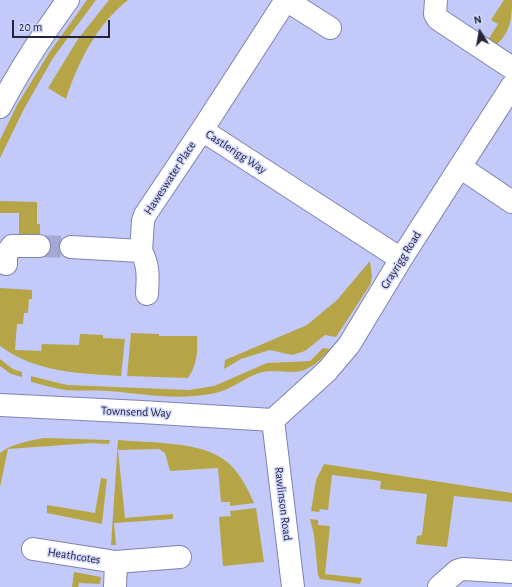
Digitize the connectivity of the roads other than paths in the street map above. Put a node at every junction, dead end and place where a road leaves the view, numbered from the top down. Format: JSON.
{"nodes":[{"id":1,"x":68,"y":0,"type":"edge"},
{"id":2,"x":286,"y":0,"type":"edge"},
{"id":3,"x":436,"y":0,"type":"edge"},
{"id":4,"x":330,"y":28,"type":"dead end"},
{"id":5,"x":512,"y":68,"type":"edge"},
{"id":6,"x":512,"y":86,"type":"edge"},
{"id":7,"x":0,"y":107,"type":"edge"},
{"id":8,"x":202,"y":130,"type":"junction"},
{"id":9,"x":460,"y":167,"type":"junction"},
{"id":10,"x":512,"y":202,"type":"edge"},
{"id":11,"x":39,"y":246,"type":"tunnel mouth"},
{"id":12,"x":71,"y":247,"type":"tunnel mouth"},
{"id":13,"x":141,"y":251,"type":"junction"},
{"id":14,"x":400,"y":259,"type":"junction"},
{"id":15,"x":6,"y":264,"type":"dead end"},
{"id":16,"x":147,"y":294,"type":"dead end"},
{"id":17,"x":0,"y":405,"type":"edge"},
{"id":18,"x":272,"y":420,"type":"junction"},
{"id":19,"x":33,"y":549,"type":"dead end"},
{"id":20,"x":180,"y":557,"type":"dead end"},
{"id":21,"x":116,"y":562,"type":"junction"},
{"id":22,"x":512,"y":572,"type":"edge"},
{"id":23,"x":115,"y":587,"type":"edge"},
{"id":24,"x":294,"y":587,"type":"edge"},
{"id":25,"x":439,"y":587,"type":"edge"}],
"edges":[{"from":1,"to":7,"type":"street"},
{"from":2,"to":4,"type":"street"},
{"from":2,"to":8,"type":"street","name":"Castlerigg Way"},
{"from":3,"to":5,"type":"street"},
{"from":6,"to":9,"type":"street","name":"Grayrigg Road"},
{"from":8,"to":13,"type":"street","name":"Haweswater Place"},
{"from":8,"to":14,"type":"street","name":"Castlerigg Way"},
{"from":9,"to":10,"type":"street"},
{"from":9,"to":14,"type":"street","name":"Grayrigg Road"},
{"from":11,"to":15,"type":"street"},
{"from":12,"to":13,"type":"street"},
{"from":13,"to":16,"type":"street"},
{"from":14,"to":18,"type":"street","name":"Grayrigg Road"},
{"from":17,"to":18,"type":"street","name":"Townsend Way"},
{"from":18,"to":24,"type":"street","name":"Rawlinson Road"},
{"from":19,"to":21,"type":"street","name":"Heathcotes"},
{"from":20,"to":21,"type":"street","name":"Heathcotes"},
{"from":21,"to":23,"type":"street","name":"Heathcotes"},
{"from":22,"to":25,"type":"street"}]}
